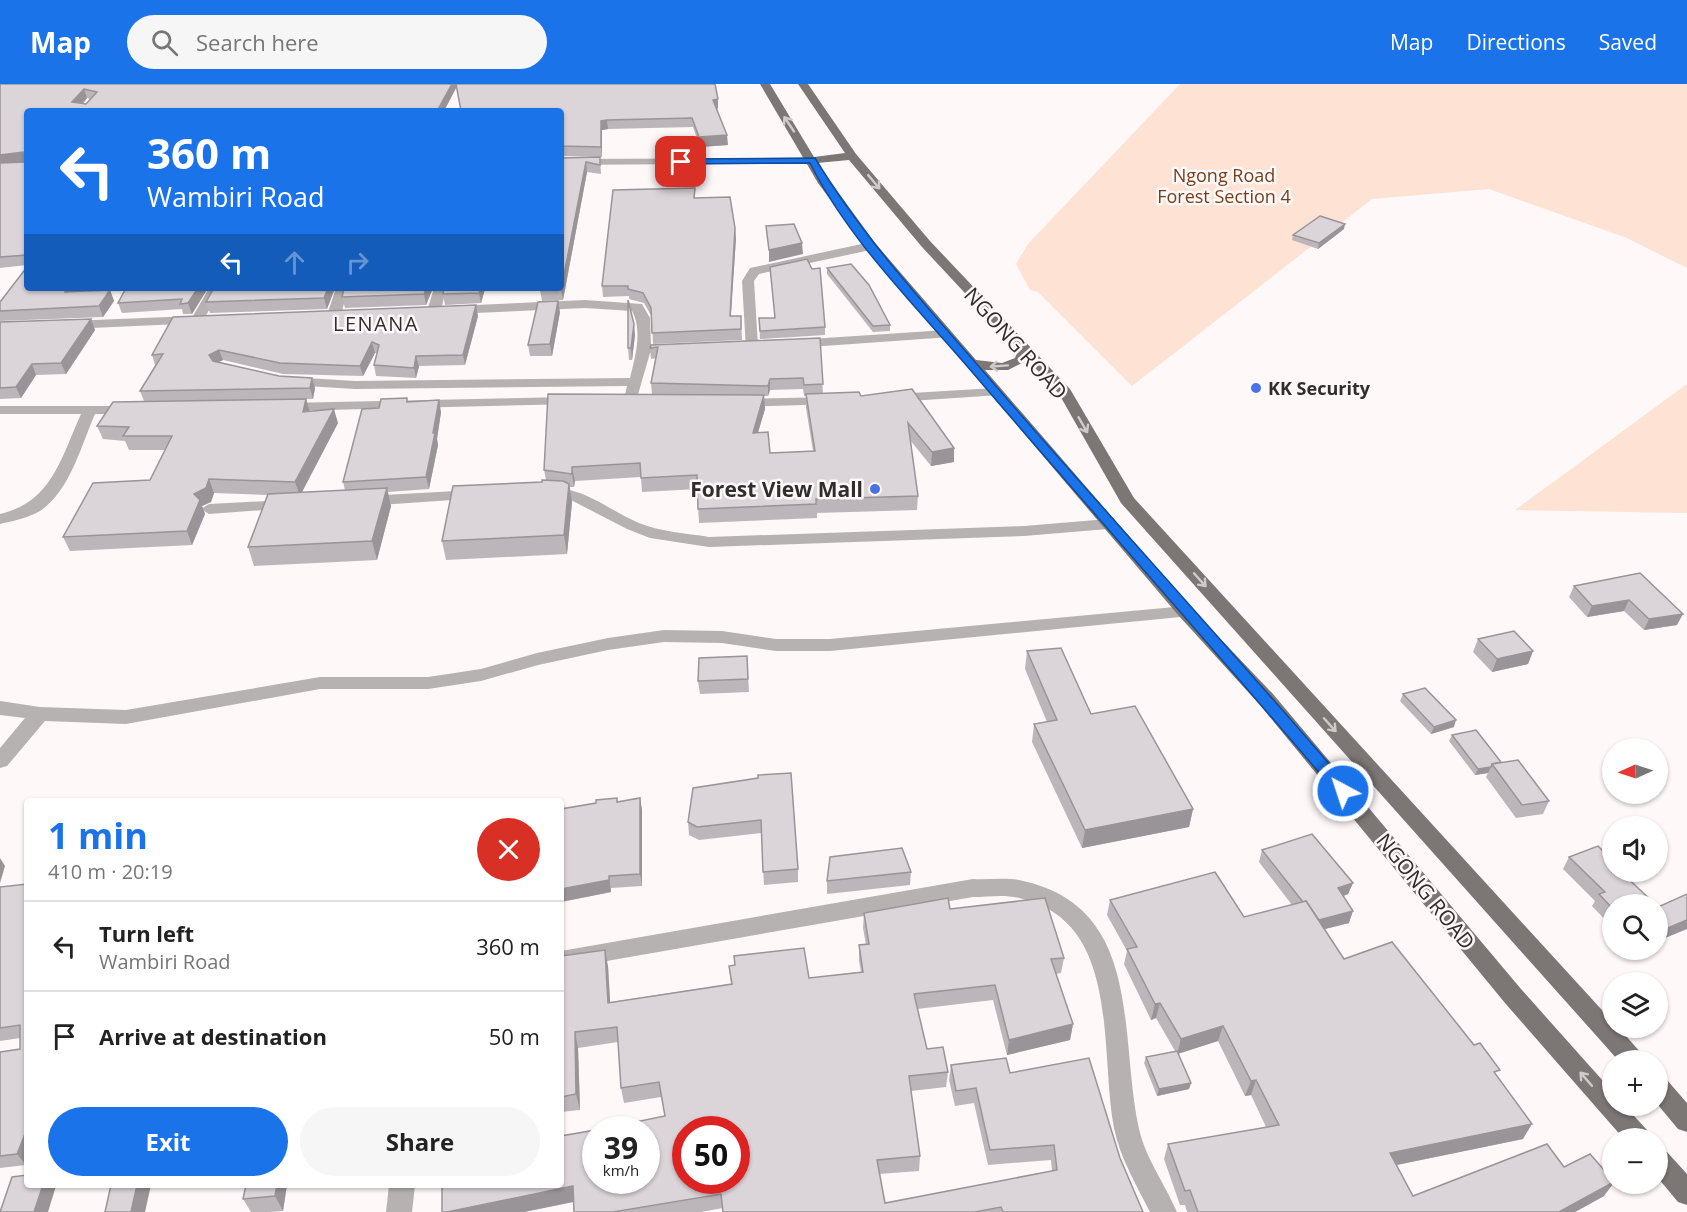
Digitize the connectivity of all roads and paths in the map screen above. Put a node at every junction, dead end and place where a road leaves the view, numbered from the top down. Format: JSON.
{"nodes":[{"id":1,"x":765,"y":84,"type":"edge"},
{"id":2,"x":803,"y":84,"type":"edge"},
{"id":3,"x":852,"y":156,"type":"junction"},
{"id":4,"x":812,"y":160,"type":"junction"},
{"id":5,"x":564,"y":162,"type":"edge"},
{"id":6,"x":871,"y":246,"type":"junction"},
{"id":7,"x":213,"y":291,"type":"edge"},
{"id":8,"x":341,"y":291,"type":"edge"},
{"id":9,"x":438,"y":291,"type":"edge"},
{"id":10,"x":333,"y":315,"type":"edge"},
{"id":11,"x":218,"y":319,"type":"edge"},
{"id":12,"x":197,"y":320,"type":"junction"},
{"id":13,"x":55,"y":325,"type":"edge"},
{"id":14,"x":946,"y":334,"type":"junction"},
{"id":15,"x":666,"y":349,"type":"edge"},
{"id":16,"x":644,"y":350,"type":"junction"},
{"id":17,"x":1024,"y":352,"type":"junction"},
{"id":18,"x":969,"y":362,"type":"junction"},
{"id":19,"x":274,"y":378,"type":"edge"},
{"id":20,"x":633,"y":382,"type":"junction"},
{"id":21,"x":995,"y":392,"type":"junction"},
{"id":22,"x":882,"y":399,"type":"edge"},
{"id":23,"x":647,"y":400,"type":"edge"},
{"id":24,"x":850,"y":400,"type":"edge"},
{"id":25,"x":585,"y":401,"type":"edge"},
{"id":26,"x":726,"y":403,"type":"edge"},
{"id":27,"x":270,"y":408,"type":"edge"},
{"id":28,"x":0,"y":410,"type":"edge"},
{"id":29,"x":90,"y":410,"type":"junction"},
{"id":30,"x":144,"y":410,"type":"edge"},
{"id":31,"x":534,"y":492,"type":"edge"},
{"id":32,"x":494,"y":495,"type":"edge"},
{"id":33,"x":346,"y":502,"type":"edge"},
{"id":34,"x":305,"y":504,"type":"edge"},
{"id":35,"x":209,"y":509,"type":"dead end"},
{"id":36,"x":0,"y":519,"type":"edge"},
{"id":37,"x":1108,"y":524,"type":"junction"},
{"id":38,"x":1185,"y":612,"type":"junction"},
{"id":39,"x":0,"y":708,"type":"edge"},
{"id":40,"x":40,"y":714,"type":"junction"},
{"id":41,"x":0,"y":761,"type":"edge"},
{"id":42,"x":564,"y":959,"type":"edge"},
{"id":43,"x":1624,"y":1050,"type":"edge"},
{"id":44,"x":1668,"y":1099,"type":"edge"},
{"id":45,"x":1687,"y":1121,"type":"edge"},
{"id":46,"x":1629,"y":1128,"type":"edge"},
{"id":47,"x":1668,"y":1171,"type":"edge"},
{"id":48,"x":402,"y":1188,"type":"edge"},
{"id":49,"x":1687,"y":1193,"type":"edge"},
{"id":50,"x":399,"y":1212,"type":"edge"},
{"id":51,"x":1164,"y":1212,"type":"edge"}],
"edges":[{"from":4,"to":1,"type":"main road","name":"NGONG ROAD","one_way":true},
{"from":2,"to":3,"type":"main road","name":"NGONG ROAD"},
{"from":3,"to":4,"type":"main road"},
{"from":3,"to":17,"type":"main road","name":"NGONG ROAD","one_way":true},
{"from":4,"to":5,"type":"street"},
{"from":4,"to":6,"type":"main road","name":"NGONG ROAD"},
{"from":6,"to":14,"type":"main road","name":"NGONG ROAD"},
{"from":6,"to":14,"type":"street"},
{"from":7,"to":12,"type":"street"},
{"from":8,"to":10,"type":"street"},
{"from":9,"to":16,"type":"street"},
{"from":11,"to":12,"type":"street"},
{"from":12,"to":13,"type":"street"},
{"from":14,"to":18,"type":"main road","name":"NGONG ROAD"},
{"from":15,"to":16,"type":"street"},
{"from":16,"to":20,"type":"street"},
{"from":17,"to":18,"type":"main road","one_way":true},
{"from":17,"to":43,"type":"main road","name":"NGONG ROAD","one_way":true},
{"from":18,"to":21,"type":"main road","name":"NGONG ROAD"},
{"from":19,"to":20,"type":"street"},
{"from":20,"to":23,"type":"street"},
{"from":21,"to":22,"type":"street"},
{"from":21,"to":37,"type":"main road","name":"NGONG ROAD"},
{"from":24,"to":26,"type":"street"},
{"from":25,"to":27,"type":"street"},
{"from":28,"to":29,"type":"street"},
{"from":29,"to":30,"type":"street"},
{"from":29,"to":36,"type":"street"},
{"from":31,"to":37,"type":"street"},
{"from":32,"to":33,"type":"street"},
{"from":34,"to":35,"type":"street"},
{"from":37,"to":38,"type":"main road","name":"NGONG ROAD"},
{"from":38,"to":40,"type":"street"},
{"from":46,"to":38,"type":"main road","name":"NGONG ROAD","one_way":true},
{"from":39,"to":40,"type":"street"},
{"from":40,"to":41,"type":"street"},
{"from":42,"to":51,"type":"street"},
{"from":44,"to":45,"type":"main road"},
{"from":47,"to":49,"type":"main road"},
{"from":48,"to":50,"type":"street"}]}
